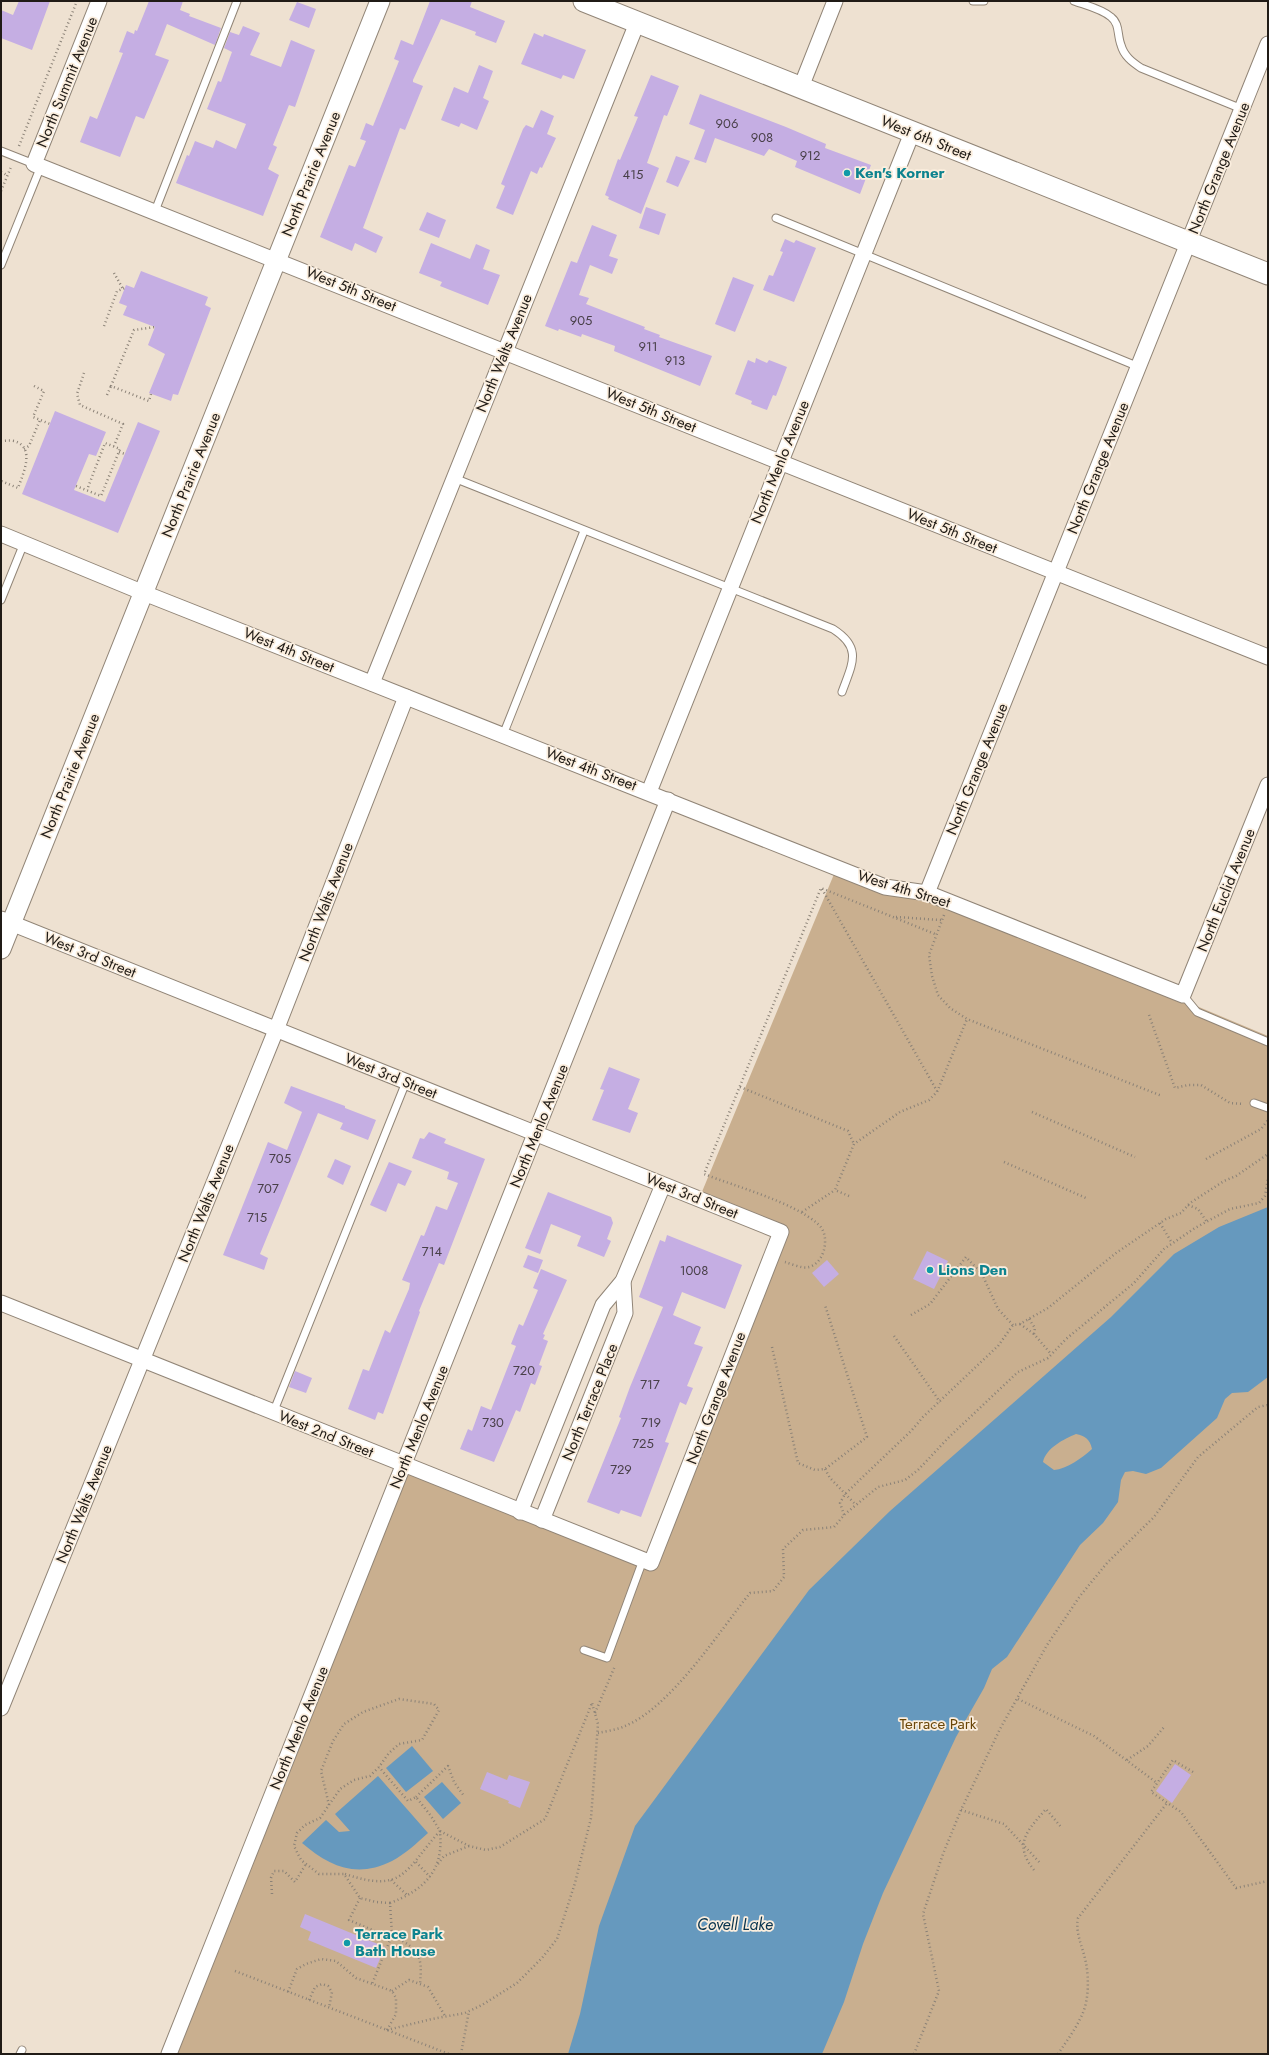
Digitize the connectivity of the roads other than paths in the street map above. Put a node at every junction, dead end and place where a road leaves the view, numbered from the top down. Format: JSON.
{"nodes":[{"id":1,"x":99,"y":1,"type":"edge"},
{"id":2,"x":237,"y":1,"type":"edge"},
{"id":3,"x":380,"y":1,"type":"edge"},
{"id":4,"x":584,"y":1,"type":"edge"},
{"id":5,"x":835,"y":1,"type":"edge"},
{"id":6,"x":973,"y":1,"type":"edge"},
{"id":7,"x":984,"y":1,"type":"edge"},
{"id":8,"x":1074,"y":1,"type":"edge"},
{"id":9,"x":637,"y":23,"type":"junction"},
{"id":10,"x":1268,"y":44,"type":"edge"},
{"id":11,"x":800,"y":87,"type":"junction"},
{"id":12,"x":1242,"y":109,"type":"junction"},
{"id":13,"x":912,"y":133,"type":"junction"},
{"id":14,"x":1,"y":151,"type":"edge"},
{"id":15,"x":38,"y":165,"type":"junction"},
{"id":16,"x":155,"y":211,"type":"junction"},
{"id":17,"x":776,"y":218,"type":"dead end"},
{"id":18,"x":1189,"y":243,"type":"junction"},
{"id":19,"x":864,"y":254,"type":"junction"},
{"id":20,"x":277,"y":260,"type":"junction"},
{"id":21,"x":1,"y":265,"type":"edge"},
{"id":22,"x":1268,"y":274,"type":"edge"},
{"id":23,"x":504,"y":350,"type":"junction"},
{"id":24,"x":1139,"y":367,"type":"junction"},
{"id":25,"x":780,"y":463,"type":"junction"},
{"id":26,"x":454,"y":478,"type":"junction"},
{"id":27,"x":584,"y":531,"type":"junction"},
{"id":28,"x":1,"y":534,"type":"edge"},
{"id":29,"x":24,"y":543,"type":"junction"},
{"id":30,"x":1055,"y":572,"type":"junction"},
{"id":31,"x":729,"y":589,"type":"junction"},
{"id":32,"x":144,"y":593,"type":"junction"},
{"id":33,"x":1,"y":600,"type":"edge"},
{"id":34,"x":1268,"y":656,"type":"edge"},
{"id":35,"x":372,"y":683,"type":"junction"},
{"id":36,"x":842,"y":692,"type":"dead end"},
{"id":37,"x":406,"y":697,"type":"junction"},
{"id":38,"x":503,"y":735,"type":"junction"},
{"id":39,"x":1268,"y":785,"type":"edge"},
{"id":40,"x":649,"y":792,"type":"junction"},
{"id":41,"x":668,"y":800,"type":"junction"},
{"id":42,"x":928,"y":893,"type":"junction"},
{"id":43,"x":6,"y":921,"type":"edge"},
{"id":44,"x":1,"y":949,"type":"edge"},
{"id":45,"x":1183,"y":995,"type":"junction"},
{"id":46,"x":276,"y":1030,"type":"junction"},
{"id":47,"x":1268,"y":1042,"type":"edge"},
{"id":48,"x":406,"y":1082,"type":"junction"},
{"id":49,"x":1254,"y":1103,"type":"road end"},
{"id":50,"x":1268,"y":1108,"type":"edge"},
{"id":51,"x":536,"y":1134,"type":"junction"},
{"id":52,"x":663,"y":1185,"type":"junction"},
{"id":53,"x":781,"y":1232,"type":"joint"},
{"id":54,"x":623,"y":1281,"type":"junction"},
{"id":55,"x":1,"y":1303,"type":"edge"},
{"id":56,"x":142,"y":1360,"type":"junction"},
{"id":57,"x":273,"y":1413,"type":"junction"},
{"id":58,"x":404,"y":1465,"type":"junction"},
{"id":59,"x":520,"y":1512,"type":"junction"},
{"id":60,"x":542,"y":1520,"type":"junction"},
{"id":61,"x":647,"y":1562,"type":"junction"},
{"id":62,"x":584,"y":1650,"type":"dead end"},
{"id":63,"x":4,"y":1692,"type":"edge"},
{"id":64,"x":1,"y":1708,"type":"edge"},
{"id":65,"x":169,"y":2054,"type":"edge"}],
"edges":[{"from":1,"to":15,"type":"street","name":"North Summit Avenue"},
{"from":2,"to":16,"type":"lane"},
{"from":3,"to":20,"type":"street","name":"North Prairie Avenue"},
{"from":4,"to":9,"type":"main road","name":"West 6th Street"},
{"from":5,"to":11,"type":"street"},
{"from":6,"to":7,"type":"lane"},
{"from":8,"to":12,"type":"lane"},
{"from":9,"to":11,"type":"main road","name":"West 6th Street"},
{"from":9,"to":23,"type":"street","name":"North Walts Avenue"},
{"from":10,"to":12,"type":"street","name":"North Grange Avenue"},
{"from":11,"to":13,"type":"main road","name":"West 6th Street"},
{"from":12,"to":18,"type":"street","name":"North Grange Avenue"},
{"from":13,"to":18,"type":"main road","name":"West 6th Street"},
{"from":13,"to":19,"type":"street","name":"North Menlo Avenue"},
{"from":14,"to":15,"type":"lane"},
{"from":15,"to":16,"type":"street","name":"West 5th Street"},
{"from":15,"to":21,"type":"lane"},
{"from":16,"to":20,"type":"street","name":"West 5th Street"},
{"from":17,"to":19,"type":"lane"},
{"from":18,"to":22,"type":"main road","name":"West 6th Street"},
{"from":18,"to":24,"type":"street","name":"North Grange Avenue"},
{"from":19,"to":24,"type":"lane"},
{"from":19,"to":25,"type":"street","name":"North Menlo Avenue"},
{"from":20,"to":23,"type":"street","name":"West 5th Street"},
{"from":20,"to":32,"type":"street","name":"North Prairie Avenue"},
{"from":23,"to":25,"type":"street","name":"West 5th Street"},
{"from":23,"to":26,"type":"street","name":"North Walts Avenue"},
{"from":24,"to":30,"type":"street","name":"North Grange Avenue"},
{"from":25,"to":30,"type":"street","name":"West 5th Street"},
{"from":25,"to":31,"type":"street","name":"North Menlo Avenue"},
{"from":26,"to":27,"type":"lane"},
{"from":26,"to":35,"type":"street","name":"North Walts Avenue"},
{"from":27,"to":31,"type":"lane"},
{"from":27,"to":38,"type":"lane"},
{"from":28,"to":29,"type":"street","name":"West 4th Street"},
{"from":29,"to":32,"type":"street","name":"West 4th Street"},
{"from":29,"to":33,"type":"lane"},
{"from":30,"to":34,"type":"street","name":"West 5th Street"},
{"from":30,"to":42,"type":"street","name":"North Grange Avenue"},
{"from":31,"to":36,"type":"lane"},
{"from":31,"to":40,"type":"street","name":"North Menlo Avenue"},
{"from":32,"to":35,"type":"street","name":"West 4th Street"},
{"from":32,"to":43,"type":"street","name":"North Prairie Avenue"},
{"from":35,"to":37,"type":"street","name":"West 4th Street"},
{"from":37,"to":38,"type":"street","name":"West 4th Street"},
{"from":37,"to":46,"type":"street","name":"North Walts Avenue"},
{"from":38,"to":40,"type":"street","name":"West 4th Street"},
{"from":39,"to":45,"type":"street","name":"North Euclid Avenue"},
{"from":40,"to":41,"type":"street","name":"West 4th Street"},
{"from":41,"to":42,"type":"street","name":"West 4th Street"},
{"from":41,"to":51,"type":"street","name":"North Menlo Avenue"},
{"from":42,"to":45,"type":"street","name":"West 4th Street"},
{"from":43,"to":44,"type":"street","name":"North Prairie Avenue"},
{"from":43,"to":46,"type":"street","name":"West 3rd Street"},
{"from":45,"to":47,"type":"lane"},
{"from":46,"to":48,"type":"street","name":"West 3rd Street"},
{"from":46,"to":56,"type":"street","name":"North Walts Avenue"},
{"from":48,"to":51,"type":"street","name":"West 3rd Street"},
{"from":48,"to":57,"type":"lane"},
{"from":49,"to":50,"type":"lane"},
{"from":51,"to":52,"type":"street","name":"West 3rd Street"},
{"from":51,"to":58,"type":"street","name":"North Menlo Avenue"},
{"from":52,"to":53,"type":"street","name":"West 3rd Street"},
{"from":52,"to":54,"type":"street","name":"North Terrace Place"},
{"from":53,"to":61,"type":"street","name":"North Grange Avenue"},
{"from":54,"to":59,"type":"street","name":"North Terrace Place"},
{"from":54,"to":60,"type":"street","name":"North Terrace Place"},
{"from":55,"to":56,"type":"street","name":"West 2nd Street"},
{"from":56,"to":57,"type":"street","name":"West 2nd Street"},
{"from":56,"to":63,"type":"street","name":"North Walts Avenue"},
{"from":57,"to":58,"type":"street","name":"West 2nd Street"},
{"from":58,"to":59,"type":"street","name":"West 2nd Street"},
{"from":58,"to":65,"type":"street","name":"North Menlo Avenue"},
{"from":59,"to":60,"type":"street","name":"West 2nd Street"},
{"from":60,"to":61,"type":"street","name":"West 2nd Street"},
{"from":61,"to":62,"type":"lane"},
{"from":63,"to":64,"type":"street","name":"North Walts Avenue"}]}
